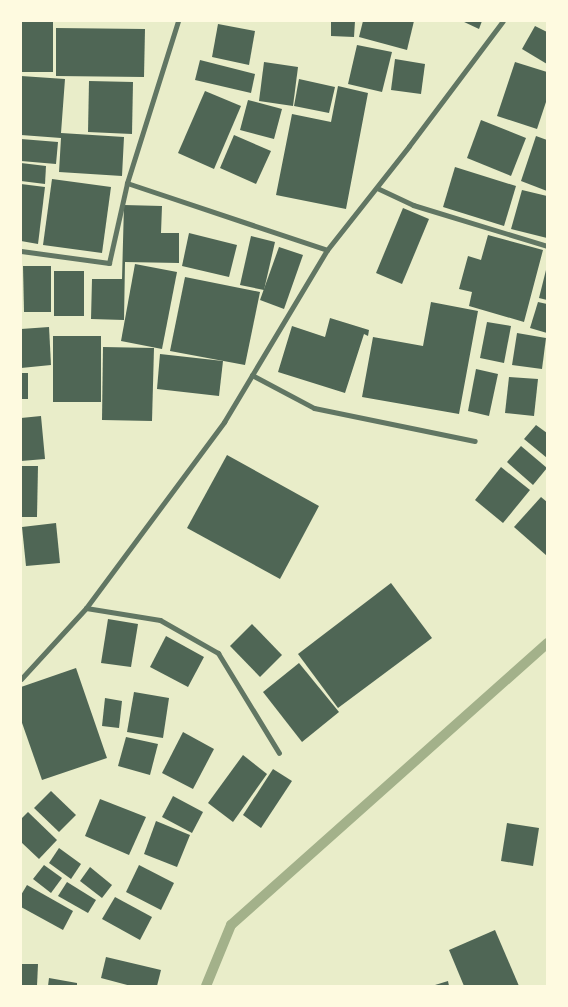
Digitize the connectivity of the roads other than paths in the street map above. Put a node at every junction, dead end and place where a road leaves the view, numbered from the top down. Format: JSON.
{"nodes":[{"id":1,"x":178,"y":21,"type":"edge"},
{"id":2,"x":503,"y":21,"type":"edge"},
{"id":3,"x":127,"y":183,"type":"junction"},
{"id":4,"x":376,"y":188,"type":"junction"},
{"id":5,"x":547,"y":246,"type":"edge"},
{"id":6,"x":328,"y":250,"type":"junction"},
{"id":7,"x":21,"y":251,"type":"edge"},
{"id":8,"x":252,"y":375,"type":"junction"},
{"id":9,"x":475,"y":441,"type":"dead end"},
{"id":10,"x":86,"y":608,"type":"junction"},
{"id":11,"x":21,"y":679,"type":"edge"},
{"id":12,"x":279,"y":754,"type":"dead end"}],
"edges":[{"from":1,"to":3,"type":"street"},
{"from":2,"to":4,"type":"street"},
{"from":3,"to":6,"type":"street"},
{"from":3,"to":7,"type":"street"},
{"from":4,"to":5,"type":"street"},
{"from":4,"to":6,"type":"street"},
{"from":6,"to":8,"type":"street"},
{"from":8,"to":9,"type":"street"},
{"from":8,"to":10,"type":"street"},
{"from":10,"to":11,"type":"street"},
{"from":10,"to":12,"type":"street"}]}
